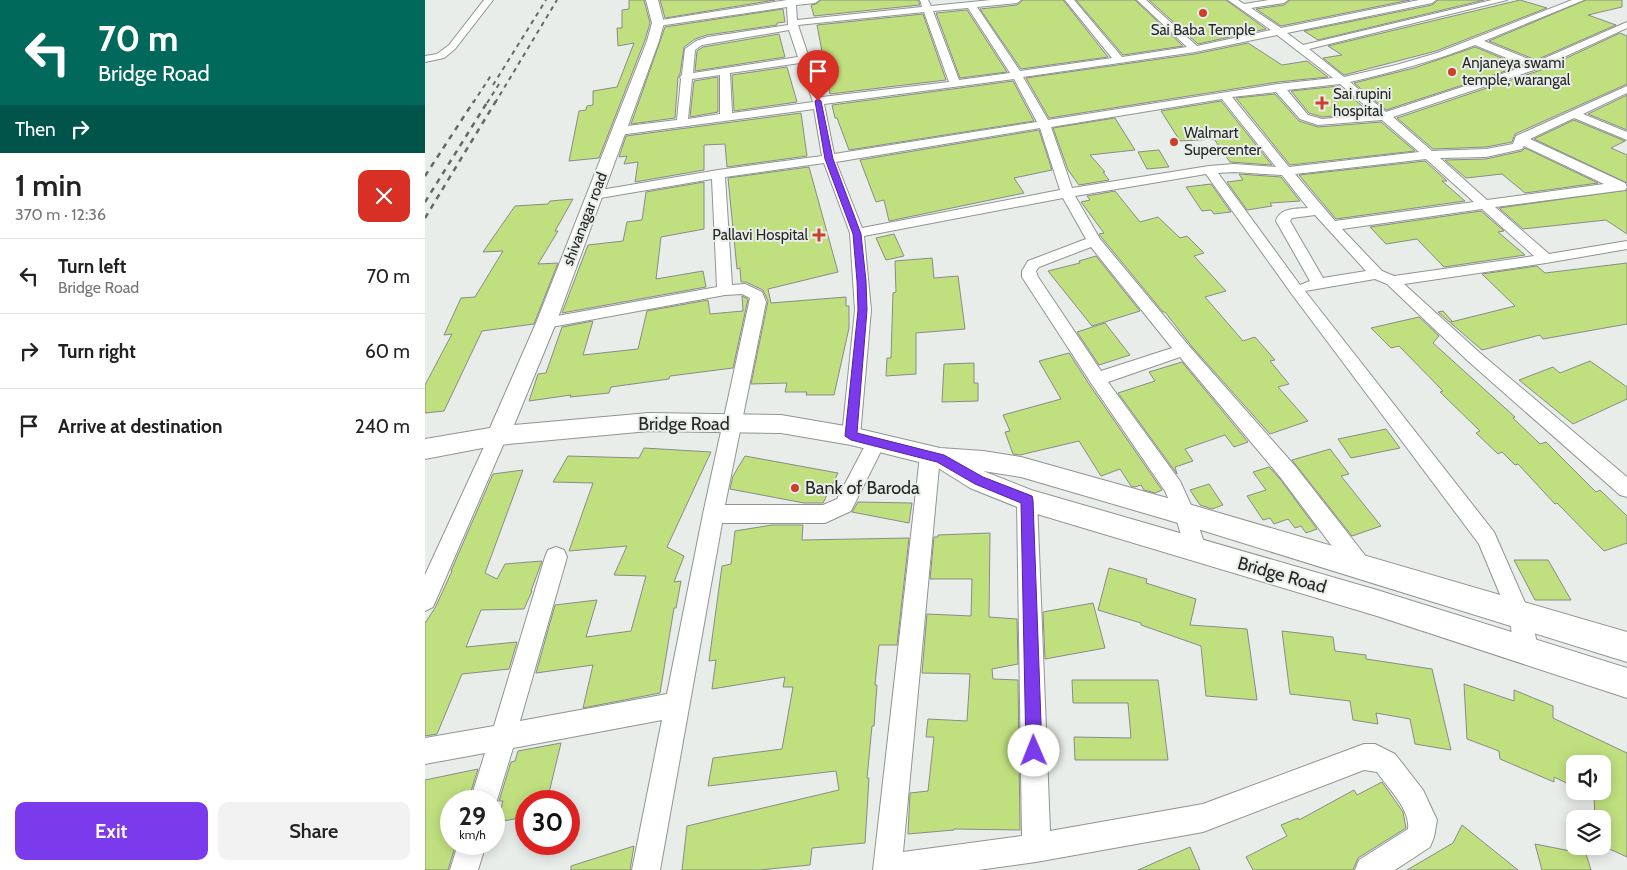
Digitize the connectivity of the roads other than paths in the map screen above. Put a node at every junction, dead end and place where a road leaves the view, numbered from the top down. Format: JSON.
{"nodes":[{"id":1,"x":489,"y":0,"type":"edge"},
{"id":2,"x":654,"y":0,"type":"edge"},
{"id":3,"x":815,"y":0,"type":"edge"},
{"id":4,"x":1017,"y":0,"type":"edge"},
{"id":5,"x":1069,"y":0,"type":"edge"},
{"id":6,"x":1141,"y":0,"type":"edge"},
{"id":7,"x":1232,"y":0,"type":"edge"},
{"id":8,"x":1284,"y":0,"type":"edge"},
{"id":9,"x":1432,"y":0,"type":"edge"},
{"id":10,"x":1503,"y":0,"type":"edge"},
{"id":11,"x":1580,"y":0,"type":"edge"},
{"id":12,"x":790,"y":2,"type":"edge"},
{"id":13,"x":926,"y":4,"type":"edge"},
{"id":14,"x":971,"y":5,"type":"junction"},
{"id":15,"x":1244,"y":7,"type":"junction"},
{"id":16,"x":658,"y":23,"type":"junction"},
{"id":17,"x":793,"y":25,"type":"junction"},
{"id":18,"x":1627,"y":25,"type":"edge"},
{"id":19,"x":1279,"y":32,"type":"junction"},
{"id":20,"x":1474,"y":41,"type":"junction"},
{"id":21,"x":1302,"y":48,"type":"junction"},
{"id":22,"x":1195,"y":50,"type":"junction"},
{"id":23,"x":425,"y":59,"type":"edge"},
{"id":24,"x":804,"y":59,"type":"junction"},
{"id":25,"x":1120,"y":60,"type":"junction"},
{"id":26,"x":1536,"y":66,"type":"junction"},
{"id":27,"x":725,"y":70,"type":"junction"},
{"id":28,"x":1017,"y":75,"type":"junction"},
{"id":29,"x":685,"y":77,"type":"junction"},
{"id":30,"x":1343,"y":80,"type":"junction"},
{"id":31,"x":955,"y":84,"type":"junction"},
{"id":32,"x":1278,"y":87,"type":"junction"},
{"id":33,"x":1625,"y":92,"type":"edge"},
{"id":34,"x":1225,"y":95,"type":"junction"},
{"id":35,"x":818,"y":103,"type":"junction"},
{"id":36,"x":1573,"y":114,"type":"junction"},
{"id":37,"x":1384,"y":116,"type":"junction"},
{"id":38,"x":726,"y":118,"type":"junction"},
{"id":39,"x":682,"y":124,"type":"junction"},
{"id":40,"x":1044,"y":124,"type":"junction"},
{"id":41,"x":619,"y":131,"type":"junction"},
{"id":42,"x":1627,"y":136,"type":"edge"},
{"id":43,"x":1520,"y":139,"type":"junction"},
{"id":44,"x":1428,"y":155,"type":"junction"},
{"id":45,"x":829,"y":159,"type":"junction"},
{"id":46,"x":1209,"y":170,"type":"junction"},
{"id":47,"x":1286,"y":171,"type":"junction"},
{"id":48,"x":718,"y":174,"type":"junction"},
{"id":49,"x":1623,"y":188,"type":"edge"},
{"id":50,"x":1067,"y":193,"type":"junction"},
{"id":51,"x":593,"y":195,"type":"junction"},
{"id":52,"x":1483,"y":206,"type":"junction"},
{"id":53,"x":1318,"y":211,"type":"junction"},
{"id":54,"x":1332,"y":226,"type":"junction"},
{"id":55,"x":857,"y":234,"type":"junction"},
{"id":56,"x":1094,"y":241,"type":"junction"},
{"id":57,"x":1627,"y":245,"type":"edge"},
{"id":58,"x":1545,"y":259,"type":"junction"},
{"id":59,"x":1384,"y":277,"type":"junction"},
{"id":60,"x":1319,"y":283,"type":"junction"},
{"id":61,"x":725,"y":290,"type":"junction"},
{"id":62,"x":1296,"y":290,"type":"junction"},
{"id":63,"x":546,"y":322,"type":"junction"},
{"id":64,"x":1183,"y":350,"type":"junction"},
{"id":65,"x":1097,"y":379,"type":"junction"},
{"id":66,"x":731,"y":423,"type":"junction"},
{"id":67,"x":498,"y":436,"type":"junction"},
{"id":68,"x":851,"y":436,"type":"junction"},
{"id":69,"x":877,"y":441,"type":"junction"},
{"id":70,"x":425,"y":449,"type":"edge"},
{"id":71,"x":935,"y":458,"type":"junction"},
{"id":72,"x":1627,"y":489,"type":"edge"},
{"id":73,"x":1027,"y":500,"type":"junction"},
{"id":74,"x":713,"y":514,"type":"junction"},
{"id":75,"x":1185,"y":514,"type":"junction"},
{"id":76,"x":1195,"y":549,"type":"junction"},
{"id":77,"x":556,"y":557,"type":"dead end"},
{"id":78,"x":1360,"y":566,"type":"junction"},
{"id":79,"x":425,"y":600,"type":"edge"},
{"id":80,"x":1520,"y":616,"type":"junction"},
{"id":81,"x":1627,"y":647,"type":"edge"},
{"id":82,"x":1527,"y":652,"type":"junction"},
{"id":83,"x":1627,"y":683,"type":"edge"},
{"id":84,"x":676,"y":705,"type":"junction"},
{"id":85,"x":504,"y":737,"type":"junction"},
{"id":86,"x":425,"y":751,"type":"edge"},
{"id":87,"x":487,"y":790,"type":"edge"},
{"id":88,"x":1036,"y":848,"type":"junction"},
{"id":89,"x":469,"y":855,"type":"edge"},
{"id":90,"x":884,"y":869,"type":"edge"},
{"id":91,"x":464,"y":870,"type":"edge"},
{"id":92,"x":646,"y":870,"type":"edge"},
{"id":93,"x":1369,"y":870,"type":"edge"}],
"edges":[{"from":1,"to":23,"type":"street"},
{"from":2,"to":16,"type":"street"},
{"from":3,"to":12,"type":"street"},
{"from":4,"to":14,"type":"street"},
{"from":5,"to":25,"type":"street"},
{"from":6,"to":22,"type":"street"},
{"from":7,"to":15,"type":"street"},
{"from":8,"to":15,"type":"street"},
{"from":9,"to":19,"type":"street"},
{"from":10,"to":21,"type":"street"},
{"from":11,"to":20,"type":"street"},
{"from":12,"to":16,"type":"street"},
{"from":12,"to":17,"type":"street"},
{"from":13,"to":14,"type":"street"},
{"from":13,"to":17,"type":"street"},
{"from":13,"to":31,"type":"street"},
{"from":14,"to":28,"type":"street"},
{"from":15,"to":19,"type":"street"},
{"from":16,"to":41,"type":"street","name":"shivanagar road"},
{"from":17,"to":24,"type":"street"},
{"from":17,"to":29,"type":"street"},
{"from":18,"to":26,"type":"street"},
{"from":19,"to":21,"type":"street"},
{"from":19,"to":22,"type":"street"},
{"from":20,"to":26,"type":"street"},
{"from":20,"to":30,"type":"street"},
{"from":21,"to":30,"type":"street"},
{"from":22,"to":25,"type":"street"},
{"from":24,"to":27,"type":"street"},
{"from":24,"to":35,"type":"street"},
{"from":25,"to":28,"type":"street"},
{"from":26,"to":37,"type":"street"},
{"from":27,"to":29,"type":"street"},
{"from":27,"to":38,"type":"street"},
{"from":28,"to":31,"type":"street"},
{"from":28,"to":40,"type":"street"},
{"from":29,"to":39,"type":"street"},
{"from":30,"to":32,"type":"street"},
{"from":30,"to":37,"type":"street"},
{"from":31,"to":35,"type":"street"},
{"from":32,"to":34,"type":"street"},
{"from":32,"to":37,"type":"street"},
{"from":33,"to":36,"type":"street"},
{"from":34,"to":40,"type":"street"},
{"from":34,"to":47,"type":"street"},
{"from":35,"to":38,"type":"street"},
{"from":35,"to":45,"type":"street"},
{"from":36,"to":42,"type":"street"},
{"from":36,"to":43,"type":"street"},
{"from":37,"to":44,"type":"street"},
{"from":38,"to":39,"type":"street"},
{"from":39,"to":41,"type":"street"},
{"from":40,"to":45,"type":"street"},
{"from":40,"to":50,"type":"street"},
{"from":41,"to":51,"type":"street","name":"shivanagar road"},
{"from":43,"to":44,"type":"street"},
{"from":43,"to":49,"type":"street"},
{"from":44,"to":47,"type":"street"},
{"from":44,"to":52,"type":"street"},
{"from":45,"to":48,"type":"street"},
{"from":45,"to":55,"type":"street"},
{"from":46,"to":47,"type":"street"},
{"from":46,"to":50,"type":"street"},
{"from":46,"to":62,"type":"street"},
{"from":47,"to":53,"type":"street"},
{"from":48,"to":51,"type":"street"},
{"from":48,"to":61,"type":"street"},
{"from":49,"to":52,"type":"street"},
{"from":50,"to":55,"type":"street"},
{"from":50,"to":56,"type":"street"},
{"from":51,"to":63,"type":"street","name":"shivanagar road"},
{"from":52,"to":54,"type":"street"},
{"from":52,"to":58,"type":"street"},
{"from":53,"to":54,"type":"street"},
{"from":53,"to":60,"type":"street"},
{"from":54,"to":59,"type":"street"},
{"from":55,"to":68,"type":"street"},
{"from":56,"to":64,"type":"street"},
{"from":56,"to":65,"type":"street"},
{"from":57,"to":58,"type":"street"},
{"from":58,"to":59,"type":"street"},
{"from":59,"to":60,"type":"street"},
{"from":59,"to":72,"type":"street"},
{"from":60,"to":62,"type":"street"},
{"from":61,"to":63,"type":"street"},
{"from":61,"to":66,"type":"street"},
{"from":62,"to":80,"type":"street"},
{"from":63,"to":67,"type":"street","name":"shivanagar road"},
{"from":64,"to":65,"type":"street"},
{"from":64,"to":78,"type":"street"},
{"from":65,"to":75,"type":"street"},
{"from":66,"to":67,"type":"street","name":"Bridge Road"},
{"from":66,"to":68,"type":"street","name":"Bridge Road"},
{"from":66,"to":74,"type":"street"},
{"from":67,"to":70,"type":"street","name":"Bridge Road"},
{"from":67,"to":79,"type":"street"},
{"from":68,"to":69,"type":"street","name":"Bridge Road"},
{"from":69,"to":71,"type":"street","name":"Bridge Road"},
{"from":69,"to":74,"type":"street"},
{"from":71,"to":73,"type":"street","name":"Bridge Road"},
{"from":71,"to":75,"type":"street","name":"Bridge Road"},
{"from":71,"to":90,"type":"street"},
{"from":73,"to":76,"type":"street","name":"Bridge Road"},
{"from":73,"to":88,"type":"street"},
{"from":74,"to":84,"type":"street"},
{"from":75,"to":76,"type":"street"},
{"from":75,"to":78,"type":"street","name":"Bridge Road"},
{"from":76,"to":82,"type":"street","name":"Bridge Road"},
{"from":77,"to":85,"type":"street"},
{"from":78,"to":80,"type":"street","name":"Bridge Road"},
{"from":80,"to":81,"type":"street","name":"Bridge Road"},
{"from":80,"to":82,"type":"street"},
{"from":82,"to":83,"type":"street","name":"Bridge Road"},
{"from":84,"to":85,"type":"street"},
{"from":84,"to":92,"type":"street"},
{"from":85,"to":86,"type":"street"},
{"from":85,"to":87,"type":"street"},
{"from":88,"to":90,"type":"street"},
{"from":88,"to":93,"type":"street"},
{"from":89,"to":91,"type":"street"}]}
